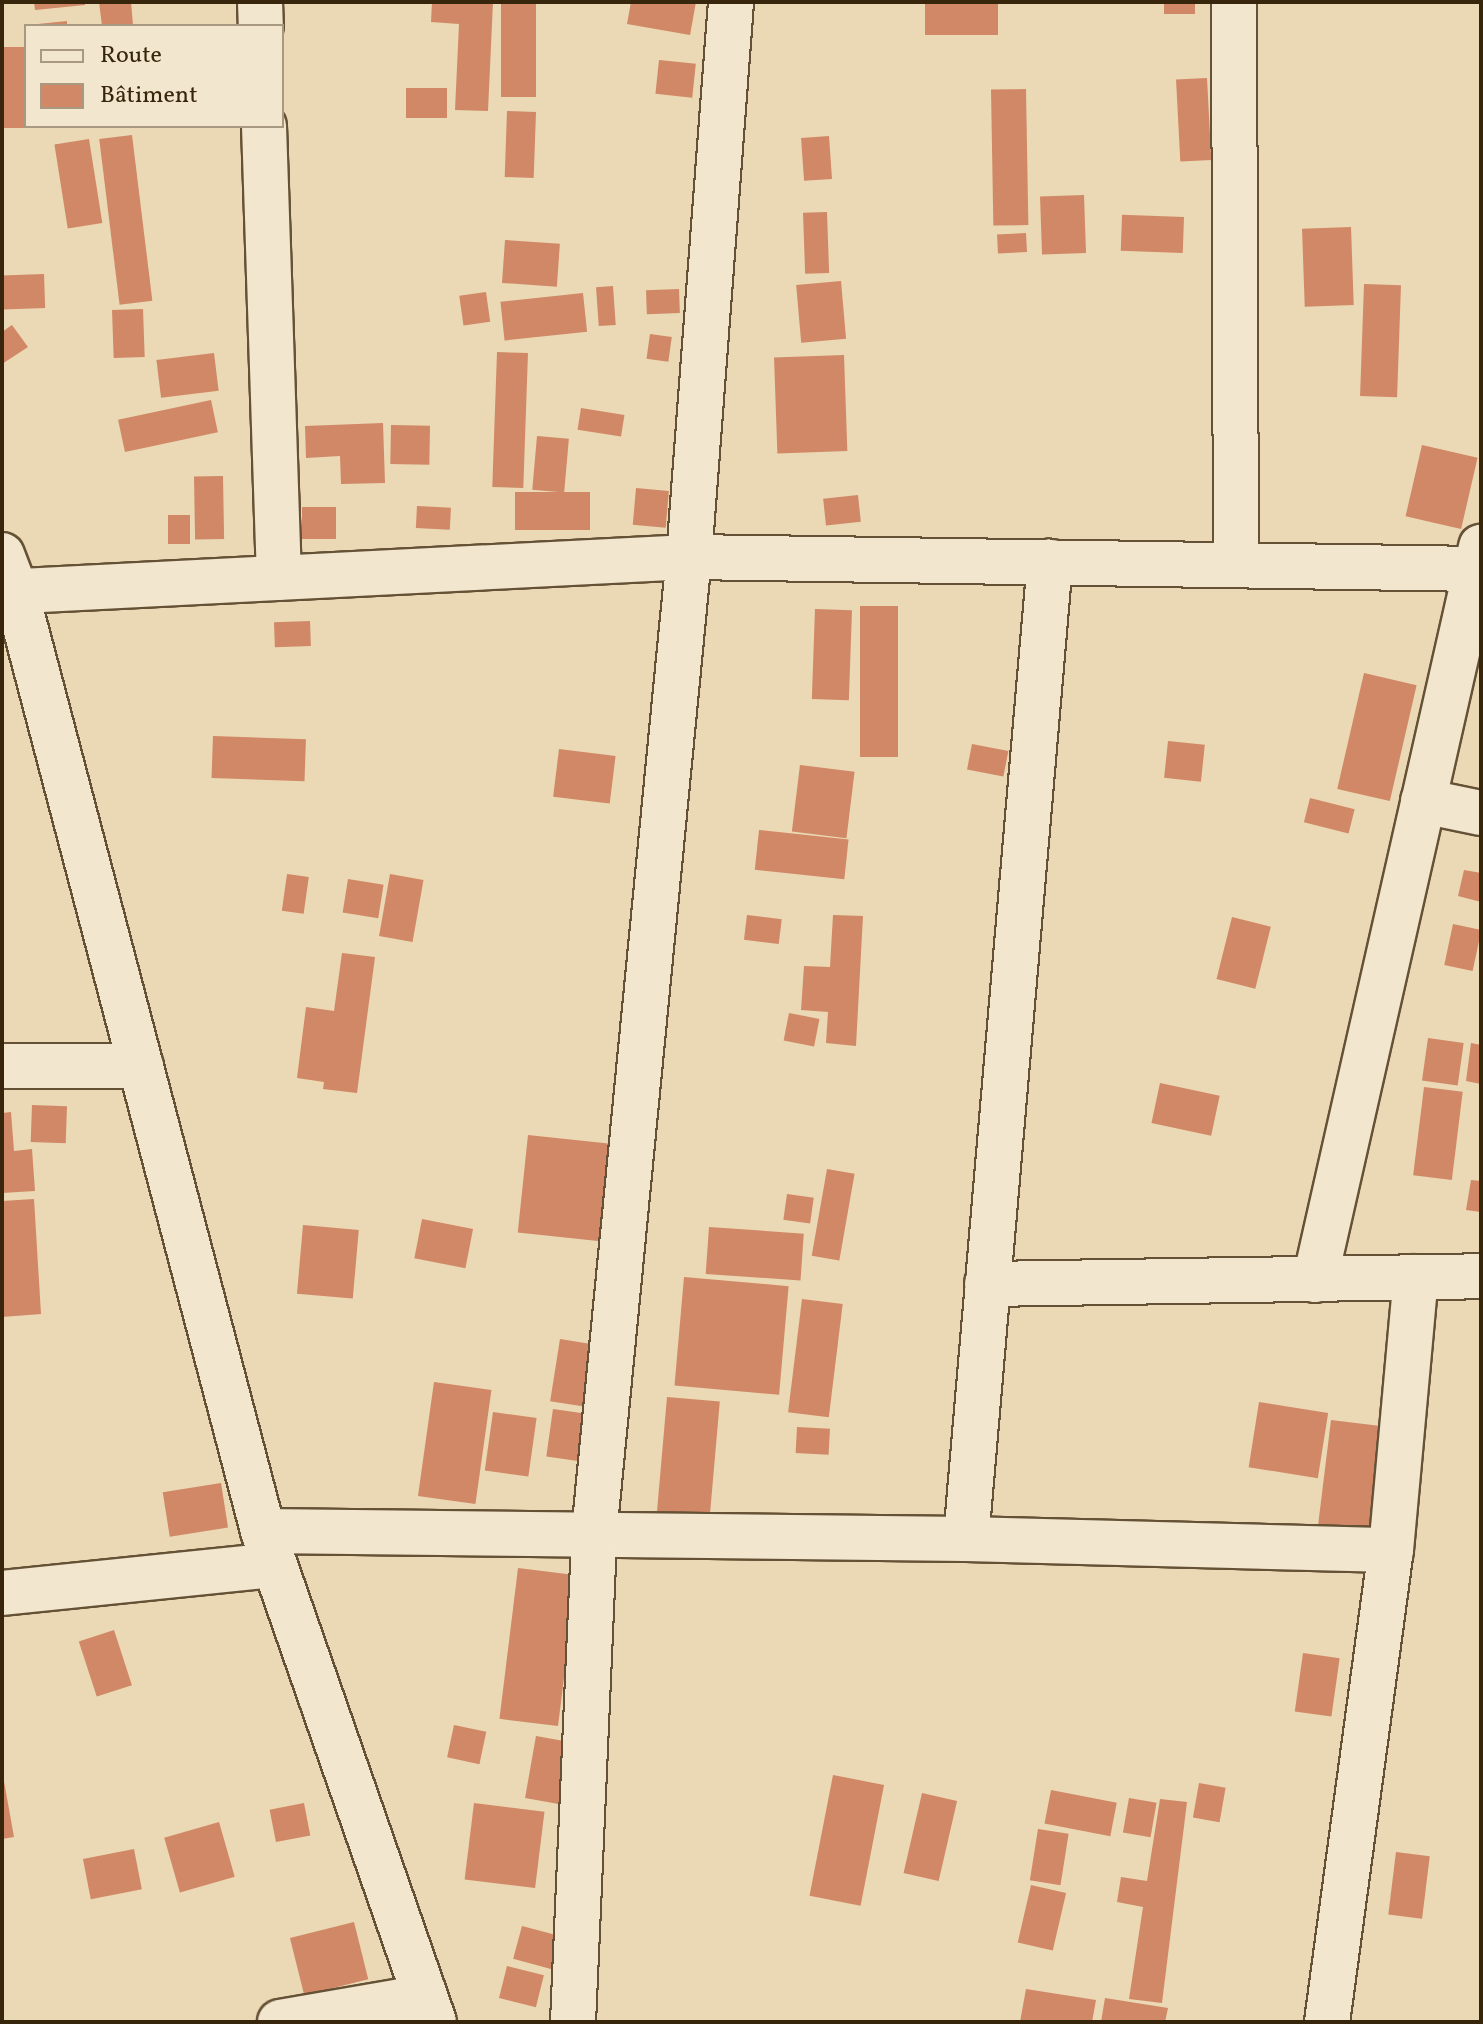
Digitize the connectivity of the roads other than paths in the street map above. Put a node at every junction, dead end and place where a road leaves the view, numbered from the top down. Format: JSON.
{"nodes":[{"id":1,"x":260,"y":2,"type":"edge"},
{"id":2,"x":731,"y":2,"type":"edge"},
{"id":3,"x":1234,"y":2,"type":"edge"},
{"id":4,"x":261,"y":24,"type":"edge"},
{"id":5,"x":264,"y":128,"type":"edge"},
{"id":6,"x":689,"y":557,"type":"junction"},
{"id":7,"x":1479,"y":558,"type":"edge"},
{"id":8,"x":1050,"y":562,"type":"junction"},
{"id":9,"x":1236,"y":565,"type":"junction"},
{"id":10,"x":279,"y":578,"type":"junction"},
{"id":11,"x":7,"y":580,"type":"edge"},
{"id":12,"x":1423,"y":801,"type":"junction"},
{"id":13,"x":1481,"y":813,"type":"edge"},
{"id":14,"x":2,"y":1066,"type":"edge"},
{"id":15,"x":141,"y":1066,"type":"junction"},
{"id":16,"x":1481,"y":1276,"type":"edge"},
{"id":17,"x":1416,"y":1277,"type":"junction"},
{"id":18,"x":1315,"y":1280,"type":"junction"},
{"id":19,"x":987,"y":1284,"type":"junction"},
{"id":20,"x":594,"y":1534,"type":"junction"},
{"id":21,"x":966,"y":1539,"type":"junction"},
{"id":22,"x":268,"y":1548,"type":"junction"},
{"id":23,"x":1391,"y":1550,"type":"junction"},
{"id":24,"x":2,"y":1593,"type":"edge"},
{"id":25,"x":429,"y":2009,"type":"edge"},
{"id":26,"x":280,"y":2022,"type":"edge"},
{"id":27,"x":573,"y":2022,"type":"edge"},
{"id":28,"x":1327,"y":2022,"type":"edge"}],
"edges":[{"from":1,"to":4,"type":"street"},
{"from":2,"to":6,"type":"street"},
{"from":3,"to":9,"type":"street"},
{"from":5,"to":10,"type":"street"},
{"from":6,"to":8,"type":"street"},
{"from":6,"to":10,"type":"street"},
{"from":6,"to":20,"type":"street"},
{"from":7,"to":9,"type":"street"},
{"from":7,"to":12,"type":"street"},
{"from":8,"to":9,"type":"street"},
{"from":8,"to":19,"type":"street"},
{"from":10,"to":11,"type":"street"},
{"from":11,"to":15,"type":"street"},
{"from":12,"to":13,"type":"street"},
{"from":12,"to":18,"type":"street"},
{"from":14,"to":15,"type":"street"},
{"from":15,"to":22,"type":"street"},
{"from":16,"to":17,"type":"street"},
{"from":17,"to":18,"type":"street"},
{"from":17,"to":23,"type":"street"},
{"from":18,"to":19,"type":"street"},
{"from":19,"to":21,"type":"street"},
{"from":20,"to":21,"type":"street"},
{"from":20,"to":22,"type":"street"},
{"from":20,"to":27,"type":"street"},
{"from":21,"to":23,"type":"street"},
{"from":22,"to":24,"type":"street"},
{"from":22,"to":25,"type":"street"},
{"from":23,"to":28,"type":"street"},
{"from":25,"to":26,"type":"street"}]}
